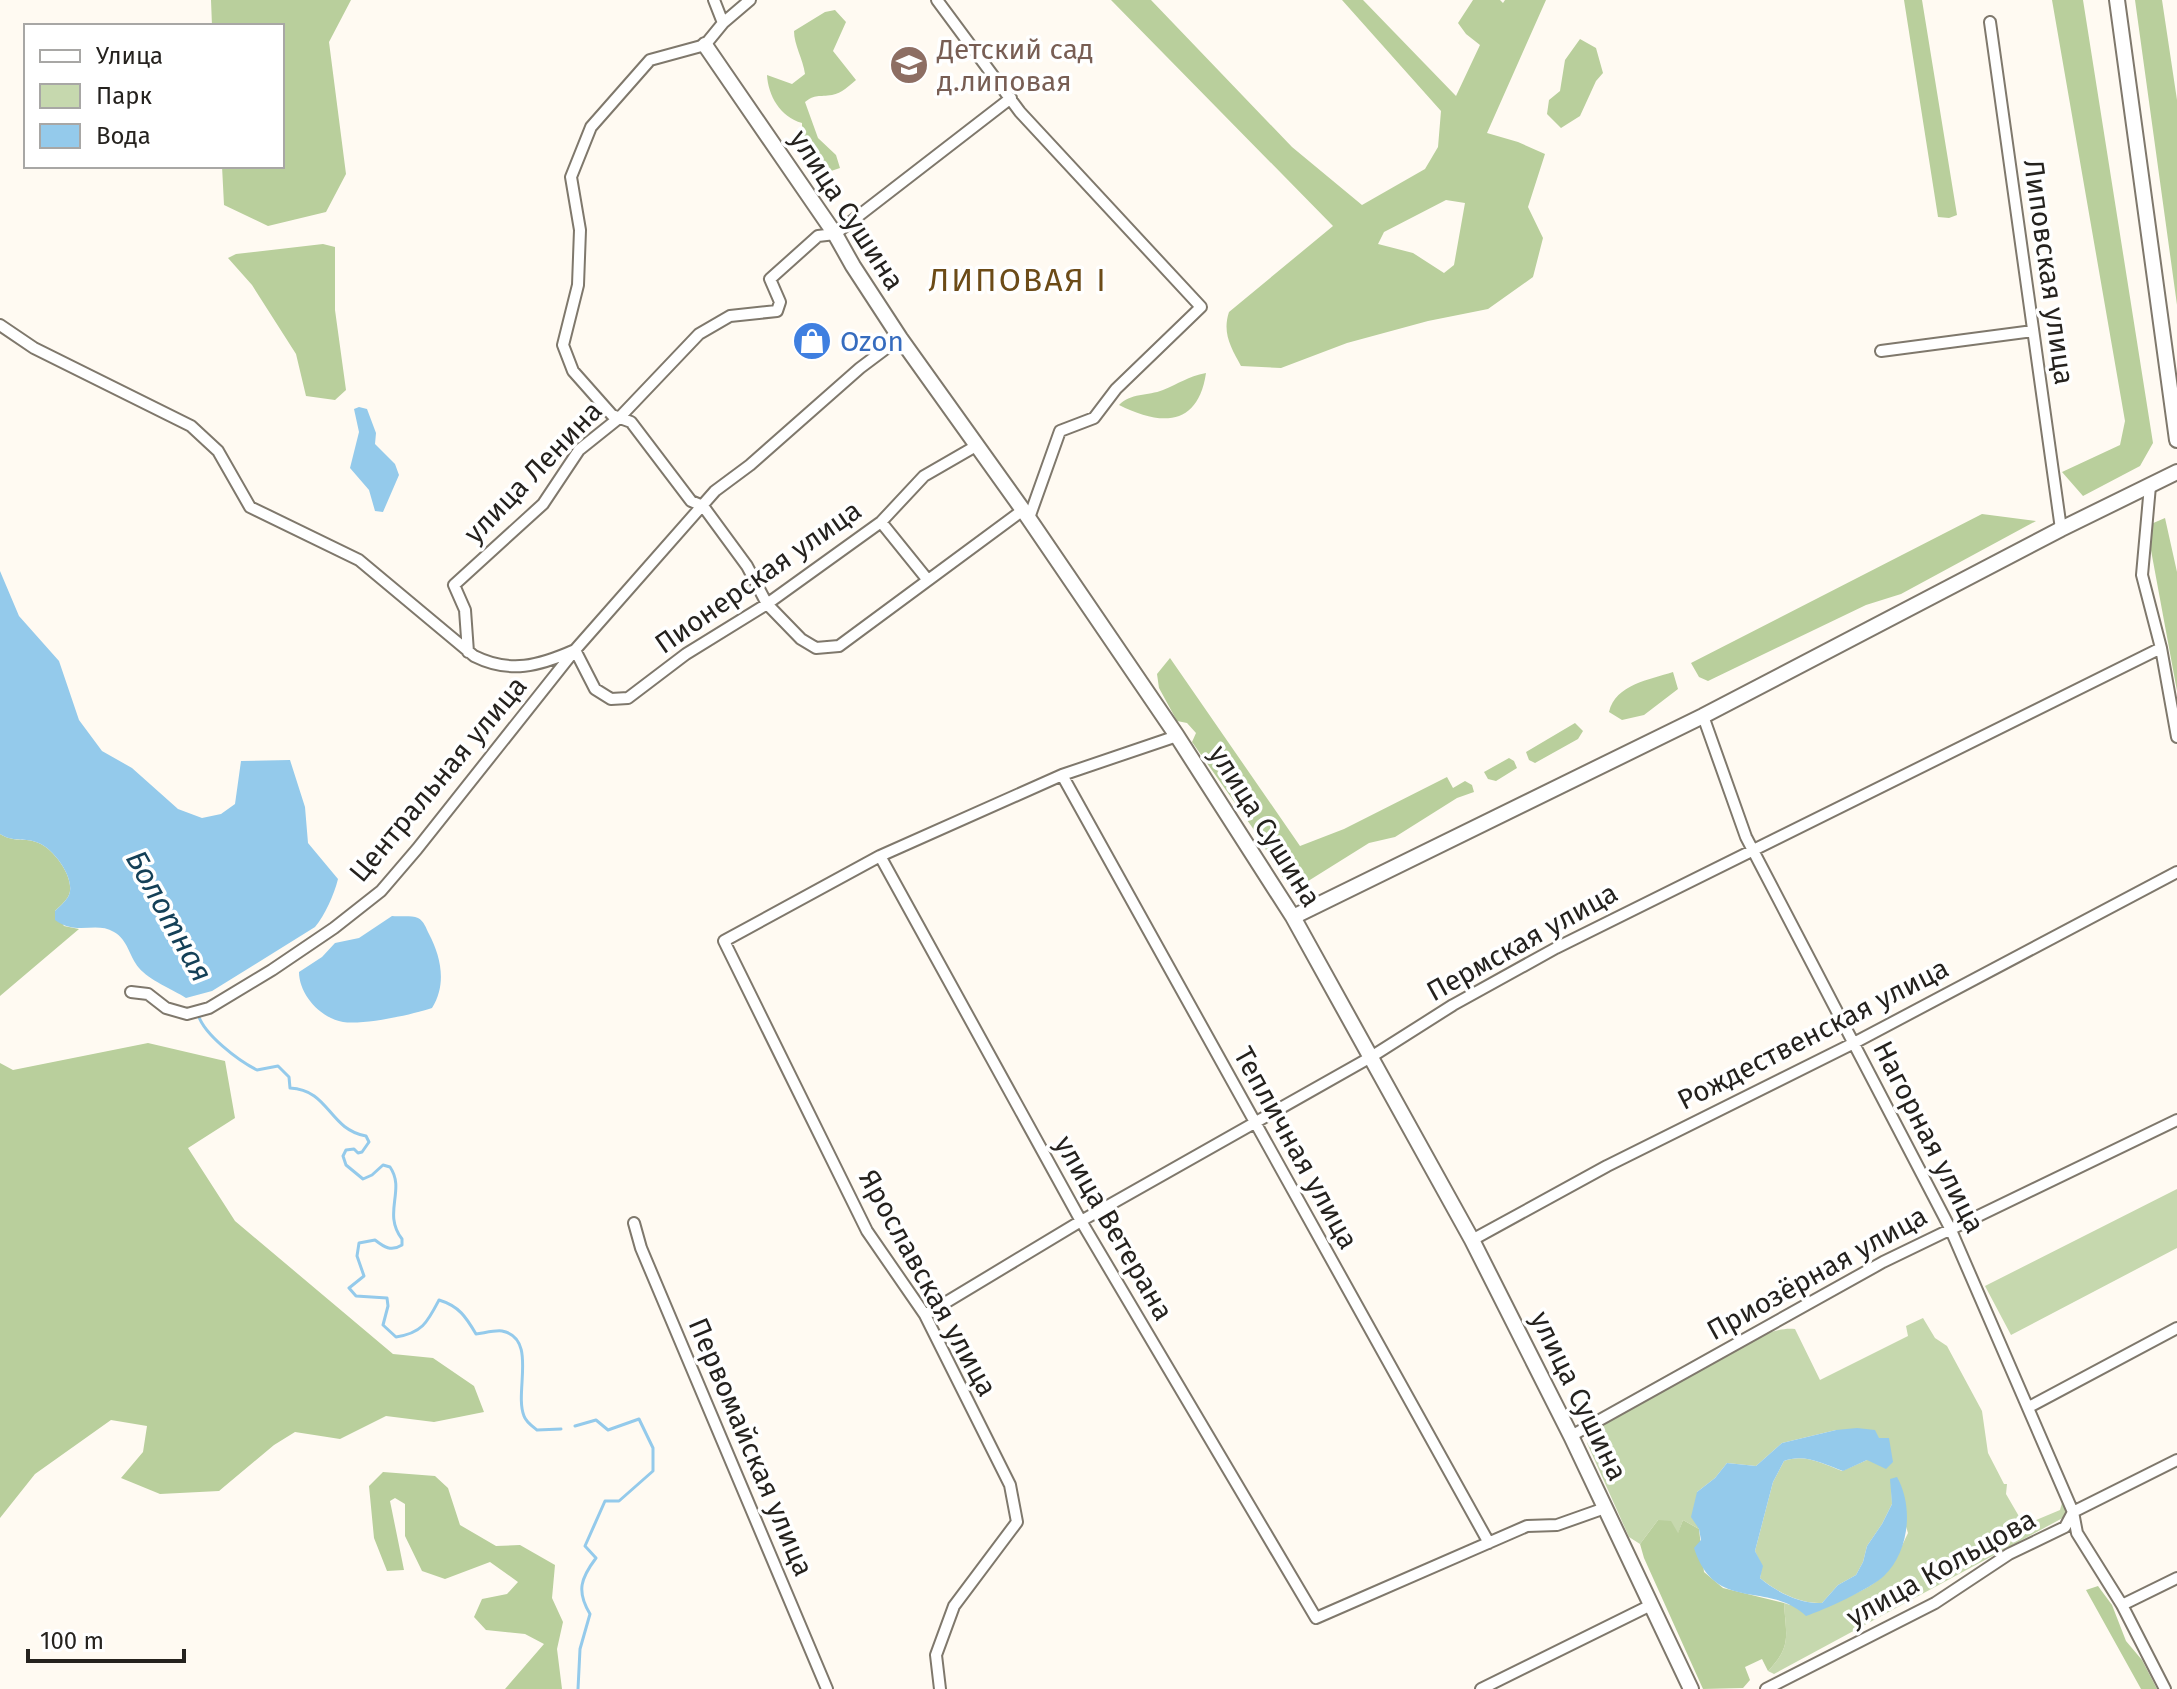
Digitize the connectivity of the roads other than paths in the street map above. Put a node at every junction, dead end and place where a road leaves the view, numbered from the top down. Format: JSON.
{"nodes":[{"id":1,"x":714,"y":0,"type":"edge"},
{"id":2,"x":750,"y":0,"type":"edge"},
{"id":3,"x":937,"y":0,"type":"edge"},
{"id":4,"x":2117,"y":0,"type":"edge"},
{"id":5,"x":1990,"y":22,"type":"dead end"},
{"id":6,"x":723,"y":23,"type":"junction"},
{"id":7,"x":705,"y":45,"type":"junction"},
{"id":8,"x":1011,"y":98,"type":"junction"},
{"id":9,"x":835,"y":234,"type":"junction"},
{"id":10,"x":0,"y":325,"type":"edge"},
{"id":11,"x":2033,"y":331,"type":"junction"},
{"id":12,"x":900,"y":338,"type":"junction"},
{"id":13,"x":1881,"y":351,"type":"dead end"},
{"id":14,"x":619,"y":418,"type":"junction"},
{"id":15,"x":2177,"y":440,"type":"edge"},
{"id":16,"x":976,"y":446,"type":"junction"},
{"id":17,"x":2177,"y":472,"type":"edge"},
{"id":18,"x":2150,"y":486,"type":"junction"},
{"id":19,"x":703,"y":506,"type":"junction"},
{"id":20,"x":1026,"y":514,"type":"junction"},
{"id":21,"x":881,"y":522,"type":"junction"},
{"id":22,"x":2061,"y":529,"type":"junction"},
{"id":23,"x":927,"y":579,"type":"junction"},
{"id":24,"x":767,"y":604,"type":"junction"},
{"id":25,"x":2161,"y":648,"type":"junction"},
{"id":26,"x":575,"y":650,"type":"junction"},
{"id":27,"x":468,"y":652,"type":"junction"},
{"id":28,"x":1703,"y":716,"type":"junction"},
{"id":29,"x":1177,"y":736,"type":"junction"},
{"id":30,"x":2177,"y":737,"type":"edge"},
{"id":31,"x":1062,"y":775,"type":"junction"},
{"id":32,"x":1753,"y":849,"type":"junction"},
{"id":33,"x":880,"y":856,"type":"junction"},
{"id":34,"x":2177,"y":872,"type":"edge"},
{"id":35,"x":1293,"y":917,"type":"junction"},
{"id":36,"x":131,"y":992,"type":"dead end"},
{"id":37,"x":1854,"y":1043,"type":"junction"},
{"id":38,"x":1371,"y":1057,"type":"junction"},
{"id":39,"x":2177,"y":1120,"type":"edge"},
{"id":40,"x":1253,"y":1122,"type":"junction"},
{"id":41,"x":1081,"y":1221,"type":"junction"},
{"id":42,"x":634,"y":1223,"type":"dead end"},
{"id":43,"x":1950,"y":1228,"type":"junction"},
{"id":44,"x":1472,"y":1240,"type":"junction"},
{"id":45,"x":925,"y":1315,"type":"junction"},
{"id":46,"x":2177,"y":1328,"type":"edge"},
{"id":47,"x":2029,"y":1407,"type":"junction"},
{"id":48,"x":1571,"y":1436,"type":"junction"},
{"id":49,"x":2177,"y":1460,"type":"edge"},
{"id":50,"x":1605,"y":1508,"type":"junction"},
{"id":51,"x":2073,"y":1512,"type":"junction"},
{"id":52,"x":1489,"y":1543,"type":"junction"},
{"id":53,"x":2177,"y":1578,"type":"edge"},
{"id":54,"x":1651,"y":1605,"type":"junction"},
{"id":55,"x":2122,"y":1605,"type":"junction"},
{"id":56,"x":827,"y":1689,"type":"edge"},
{"id":57,"x":940,"y":1689,"type":"edge"},
{"id":58,"x":1481,"y":1689,"type":"edge"},
{"id":59,"x":1691,"y":1689,"type":"edge"},
{"id":60,"x":1766,"y":1689,"type":"edge"},
{"id":61,"x":2165,"y":1689,"type":"edge"}],
"edges":[{"from":1,"to":6,"type":"street"},
{"from":2,"to":6,"type":"street"},
{"from":3,"to":8,"type":"street"},
{"from":4,"to":15,"type":"street"},
{"from":5,"to":11,"type":"street","name":"Липовская улица"},
{"from":6,"to":7,"type":"street"},
{"from":7,"to":9,"type":"street","name":"улица Сушина"},
{"from":7,"to":14,"type":"street"},
{"from":8,"to":9,"type":"street","name":"улица Ленина"},
{"from":8,"to":20,"type":"street"},
{"from":9,"to":12,"type":"street","name":"улица Сушина"},
{"from":9,"to":14,"type":"street","name":"улица Ленина"},
{"from":10,"to":27,"type":"street","name":"Центральная улица"},
{"from":11,"to":13,"type":"street"},
{"from":11,"to":22,"type":"street","name":"Липовская улица"},
{"from":12,"to":16,"type":"street","name":"улица Сушина"},
{"from":12,"to":19,"type":"street","name":"Центральная улица"},
{"from":14,"to":19,"type":"street"},
{"from":14,"to":27,"type":"street","name":"улица Ленина"},
{"from":16,"to":20,"type":"street","name":"улица Сушина"},
{"from":16,"to":21,"type":"street","name":"Пионерская улица"},
{"from":17,"to":18,"type":"street"},
{"from":18,"to":22,"type":"street"},
{"from":18,"to":25,"type":"street"},
{"from":19,"to":24,"type":"street"},
{"from":19,"to":26,"type":"street","name":"Центральная улица"},
{"from":20,"to":23,"type":"street"},
{"from":20,"to":29,"type":"street","name":"улица Сушина"},
{"from":21,"to":23,"type":"street"},
{"from":21,"to":24,"type":"street","name":"Пионерская улица"},
{"from":22,"to":28,"type":"street"},
{"from":23,"to":24,"type":"street"},
{"from":24,"to":26,"type":"street","name":"Пионерская улица"},
{"from":25,"to":30,"type":"street"},
{"from":25,"to":32,"type":"street","name":"Пермская улица"},
{"from":26,"to":27,"type":"street","name":"Центральная улица"},
{"from":26,"to":36,"type":"street","name":"Центральная улица"},
{"from":28,"to":32,"type":"street","name":"Нагорная улица"},
{"from":28,"to":35,"type":"street"},
{"from":29,"to":31,"type":"street"},
{"from":29,"to":35,"type":"street","name":"улица Сушина"},
{"from":31,"to":33,"type":"street"},
{"from":31,"to":40,"type":"street","name":"Тепличная улица"},
{"from":32,"to":37,"type":"street","name":"Нагорная улица"},
{"from":32,"to":38,"type":"street","name":"Пермская улица"},
{"from":33,"to":41,"type":"street","name":"улица Ветерана"},
{"from":33,"to":45,"type":"street","name":"Ярославская улица"},
{"from":34,"to":37,"type":"street","name":"Рождественская улица"},
{"from":35,"to":38,"type":"street","name":"улица Сушина"},
{"from":37,"to":43,"type":"street","name":"Нагорная улица"},
{"from":37,"to":44,"type":"street","name":"Рождественская улица"},
{"from":38,"to":40,"type":"street","name":"Пермская улица"},
{"from":38,"to":44,"type":"street","name":"улица Сушина"},
{"from":39,"to":43,"type":"street","name":"Приозёрная улица"},
{"from":40,"to":41,"type":"street","name":"Пермская улица"},
{"from":40,"to":52,"type":"street","name":"Тепличная улица"},
{"from":41,"to":45,"type":"street","name":"Пермская улица"},
{"from":41,"to":52,"type":"street","name":"улица Ветерана"},
{"from":42,"to":56,"type":"street","name":"Первомайская улица"},
{"from":43,"to":47,"type":"street","name":"Нагорная улица"},
{"from":43,"to":48,"type":"street","name":"Приозёрная улица"},
{"from":44,"to":48,"type":"street","name":"улица Сушина"},
{"from":45,"to":57,"type":"street","name":"Ярославская улица"},
{"from":46,"to":47,"type":"street"},
{"from":47,"to":51,"type":"street","name":"Нагорная улица"},
{"from":48,"to":50,"type":"street","name":"улица Сушина"},
{"from":49,"to":51,"type":"street","name":"улица Кольцова"},
{"from":50,"to":52,"type":"street"},
{"from":50,"to":54,"type":"street","name":"улица Сушина"},
{"from":51,"to":55,"type":"street","name":"Нагорная улица"},
{"from":51,"to":60,"type":"street","name":"улица Кольцова"},
{"from":53,"to":55,"type":"street"},
{"from":54,"to":58,"type":"street"},
{"from":54,"to":59,"type":"street","name":"улица Сушина"},
{"from":55,"to":61,"type":"street","name":"Нагорная улица"}]}
